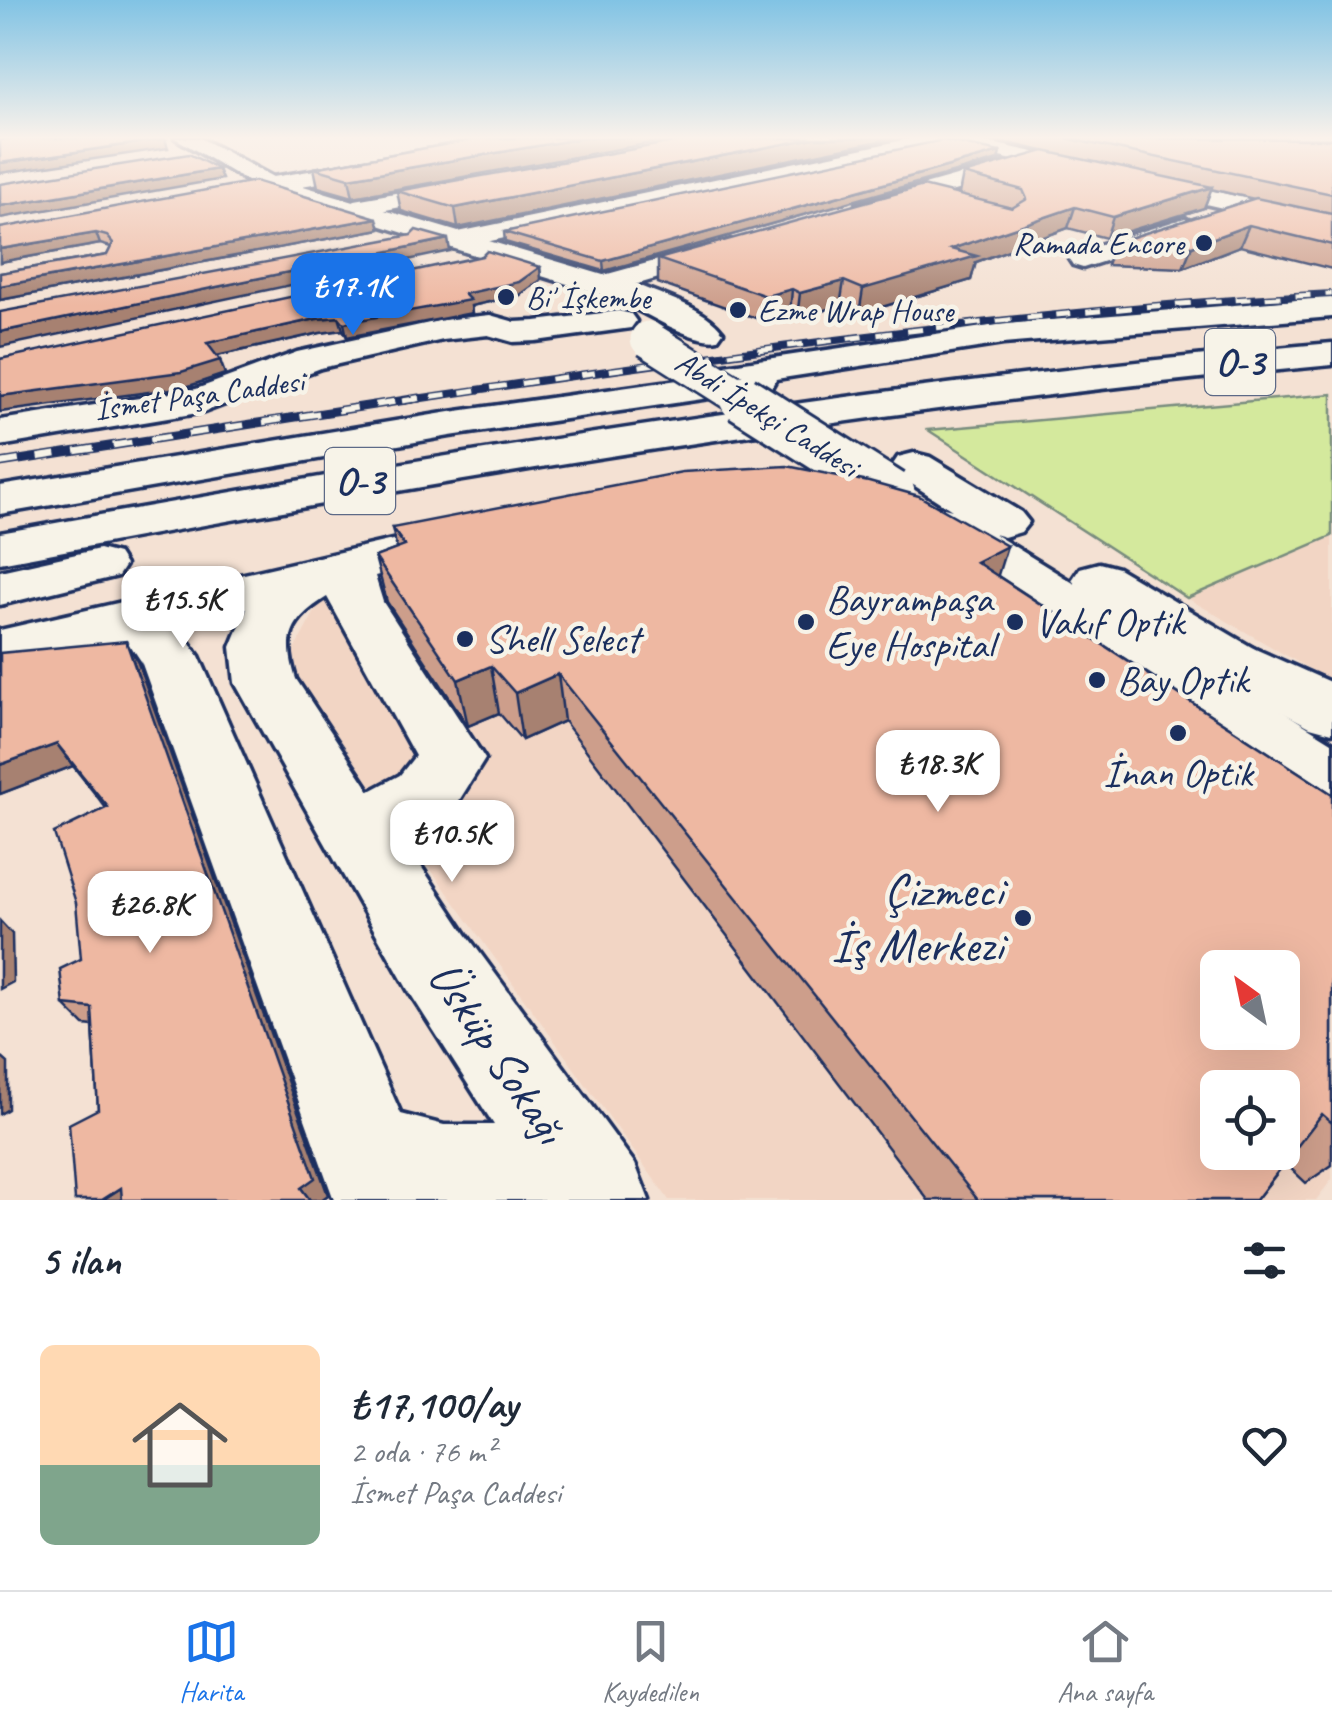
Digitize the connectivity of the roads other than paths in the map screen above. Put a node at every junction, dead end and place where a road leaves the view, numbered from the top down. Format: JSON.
{"nodes":[{"id":1,"x":291,"y":194,"type":"edge"},
{"id":2,"x":439,"y":194,"type":"edge"},
{"id":3,"x":692,"y":194,"type":"edge"},
{"id":4,"x":803,"y":194,"type":"edge"},
{"id":5,"x":919,"y":194,"type":"joint"},
{"id":6,"x":1169,"y":194,"type":"edge"},
{"id":7,"x":794,"y":196,"type":"edge"},
{"id":8,"x":1247,"y":206,"type":"junction"},
{"id":9,"x":971,"y":208,"type":"edge"},
{"id":10,"x":348,"y":213,"type":"junction"},
{"id":11,"x":845,"y":216,"type":"edge"},
{"id":12,"x":1325,"y":219,"type":"edge"},
{"id":13,"x":303,"y":224,"type":"edge"},
{"id":14,"x":402,"y":237,"type":"junction"},
{"id":15,"x":752,"y":242,"type":"edge"},
{"id":16,"x":364,"y":244,"type":"edge"},
{"id":17,"x":465,"y":249,"type":"junction"},
{"id":18,"x":571,"y":254,"type":"edge"},
{"id":19,"x":1083,"y":259,"type":"dead end"},
{"id":20,"x":535,"y":262,"type":"junction"},
{"id":21,"x":434,"y":268,"type":"edge"},
{"id":22,"x":604,"y":285,"type":"junction"},
{"id":23,"x":560,"y":286,"type":"junction"},
{"id":24,"x":1332,"y":307,"type":"edge"},
{"id":25,"x":1332,"y":327,"type":"edge"},
{"id":26,"x":513,"y":332,"type":"junction"},
{"id":27,"x":665,"y":332,"type":"junction"},
{"id":28,"x":1332,"y":354,"type":"edge"},
{"id":29,"x":1148,"y":371,"type":"junction"},
{"id":30,"x":1332,"y":375,"type":"edge"},
{"id":31,"x":612,"y":399,"type":"junction"},
{"id":32,"x":204,"y":400,"type":"junction"},
{"id":33,"x":0,"y":419,"type":"edge"},
{"id":34,"x":721,"y":422,"type":"junction"},
{"id":35,"x":0,"y":433,"type":"edge"},
{"id":36,"x":903,"y":480,"type":"junction"},
{"id":37,"x":812,"y":496,"type":"edge"},
{"id":38,"x":0,"y":500,"type":"edge"},
{"id":39,"x":496,"y":532,"type":"edge"},
{"id":40,"x":970,"y":540,"type":"junction"},
{"id":41,"x":0,"y":548,"type":"edge"},
{"id":42,"x":345,"y":565,"type":"junction"},
{"id":43,"x":0,"y":588,"type":"edge"},
{"id":44,"x":125,"y":622,"type":"junction"},
{"id":45,"x":0,"y":650,"type":"edge"},
{"id":46,"x":1221,"y":654,"type":"junction"},
{"id":47,"x":1332,"y":710,"type":"edge"},
{"id":48,"x":1332,"y":730,"type":"edge"},
{"id":49,"x":1332,"y":776,"type":"edge"},
{"id":50,"x":358,"y":833,"type":"junction"},
{"id":51,"x":579,"y":1172,"type":"edge"},
{"id":52,"x":376,"y":1176,"type":"edge"}],
"edges":[{"from":1,"to":10,"type":"main road","name":"Abdi İpekçi Caddesi"},
{"from":2,"to":10,"type":"main road"},
{"from":3,"to":17,"type":"main road"},
{"from":4,"to":7,"type":"main road"},
{"from":5,"to":9,"type":"main road"},
{"from":5,"to":11,"type":"main road"},
{"from":6,"to":8,"type":"main road"},
{"from":8,"to":12,"type":"main road"},
{"from":8,"to":19,"type":"main road"},
{"from":10,"to":13,"type":"main road"},
{"from":10,"to":14,"type":"main road","name":"Abdi İpekçi Caddesi"},
{"from":10,"to":17,"type":"main road","name":"Abdi İpekçi Caddesi"},
{"from":14,"to":16,"type":"main road"},
{"from":14,"to":17,"type":"main road","name":"Abdi İpekçi Caddesi"},
{"from":15,"to":22,"type":"main road"},
{"from":17,"to":20,"type":"main road","name":"Abdi İpekçi Caddesi"},
{"from":17,"to":21,"type":"main road"},
{"from":17,"to":23,"type":"main road","name":"Abdi İpekçi Caddesi"},
{"from":18,"to":20,"type":"main road"},
{"from":20,"to":22,"type":"main road","name":"Abdi İpekçi Caddesi"},
{"from":22,"to":27,"type":"main road","name":"Abdi İpekçi Caddesi"},
{"from":23,"to":26,"type":"main road"},
{"from":23,"to":27,"type":"main road","name":"Abdi İpekçi Caddesi"},
{"from":24,"to":31,"type":"main road"},
{"from":25,"to":31,"type":"main road","number":"O-3"},
{"from":26,"to":27,"type":"main road"},
{"from":26,"to":32,"type":"main road","name":"İsmet Paşa Caddesi"},
{"from":27,"to":36,"type":"main road","name":"Abdi İpekçi Caddesi","bridge":true},
{"from":27,"to":36,"type":"main road","name":"Abdi İpekçi Caddesi"},
{"from":28,"to":29,"type":"main road","number":"O-3"},
{"from":29,"to":30,"type":"main road"},
{"from":29,"to":34,"type":"main road","number":"O-3"},
{"from":31,"to":38,"type":"main road","number":"O-3"},
{"from":32,"to":33,"type":"main road","name":"İsmet Paşa Caddesi"},
{"from":32,"to":35,"type":"main road"},
{"from":34,"to":41,"type":"main road","number":"O-3"},
{"from":34,"to":43,"type":"main road"},
{"from":36,"to":40,"type":"main road","name":"Abdi İpekçi Caddesi"},
{"from":36,"to":46,"type":"main road","name":"Abdi İpekçi Caddesi"},
{"from":37,"to":40,"type":"main road"},
{"from":39,"to":42,"type":"main road"},
{"from":40,"to":49,"type":"main road","name":"Abdi İpekçi Caddesi"},
{"from":42,"to":44,"type":"main road"},
{"from":42,"to":50,"type":"main road","name":"Üsküp Sokağı"},
{"from":42,"to":50,"type":"main road"},
{"from":44,"to":45,"type":"main road"},
{"from":44,"to":52,"type":"main road"},
{"from":46,"to":47,"type":"main road"},
{"from":46,"to":48,"type":"main road","name":"Abdi İpekçi Caddesi"},
{"from":50,"to":51,"type":"main road","name":"Üsküp Sokağı"},
{"from":51,"to":52,"type":"main road"}]}
